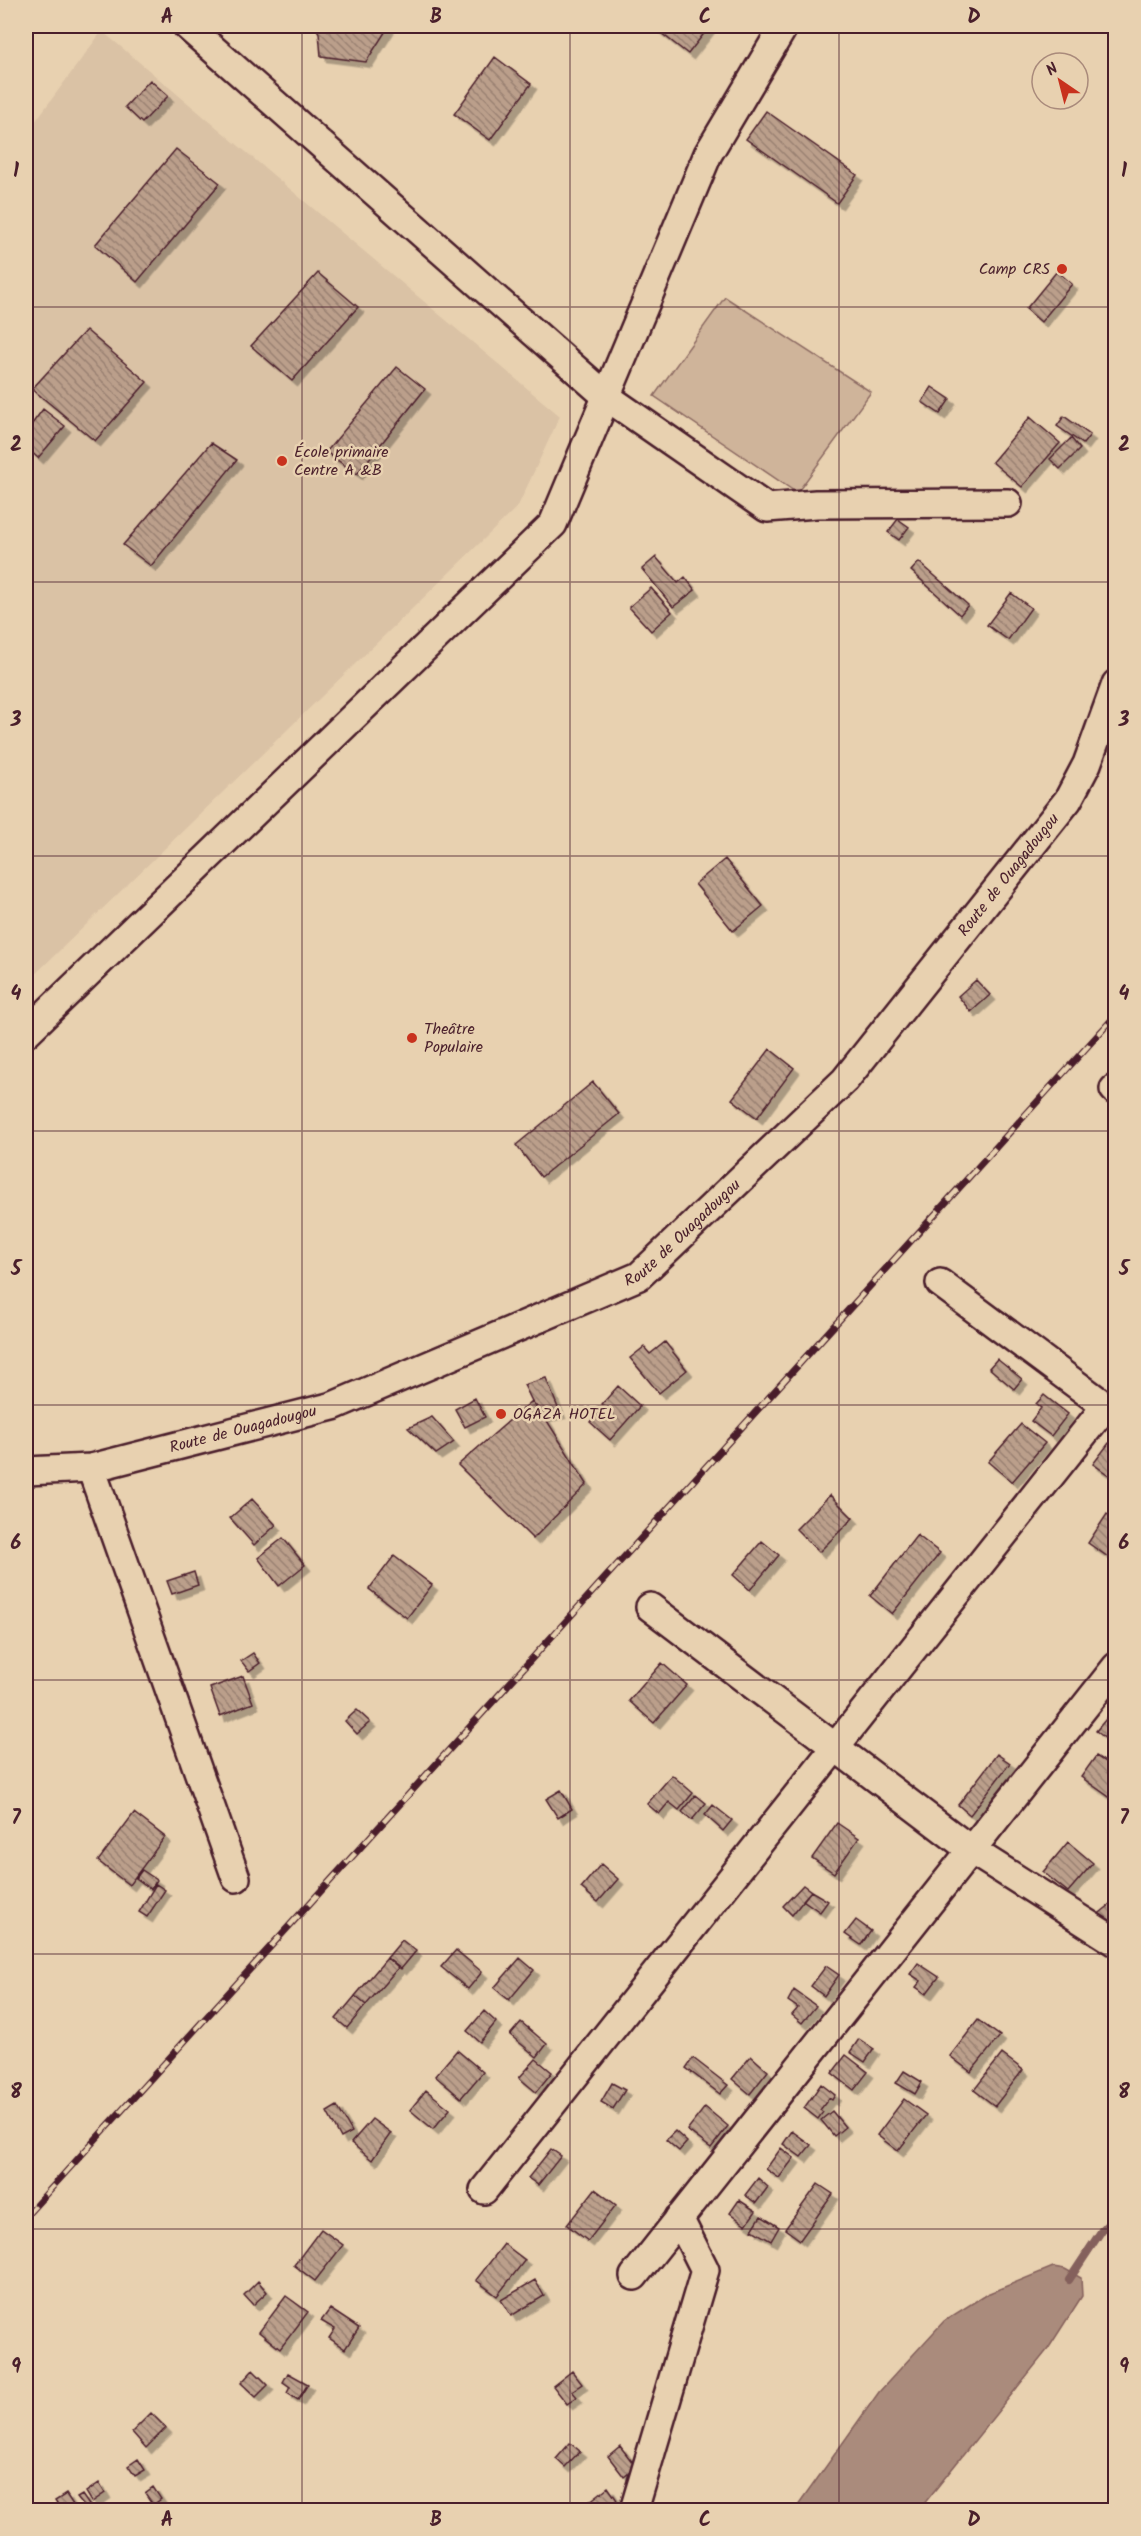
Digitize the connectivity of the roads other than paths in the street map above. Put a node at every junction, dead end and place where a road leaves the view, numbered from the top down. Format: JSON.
{"nodes":[{"id":1,"x":187,"y":26,"type":"edge"},
{"id":2,"x":784,"y":26,"type":"edge"},
{"id":3,"x":606,"y":397,"type":"junction"},
{"id":4,"x":1008,"y":503,"type":"dead end"},
{"id":5,"x":1116,"y":684,"type":"edge"},
{"id":6,"x":26,"y":1033,"type":"edge"},
{"id":7,"x":940,"y":1283,"type":"dead end"},
{"id":8,"x":1110,"y":1411,"type":"edge"},
{"id":9,"x":91,"y":1468,"type":"junction"},
{"id":10,"x":26,"y":1471,"type":"edge"},
{"id":11,"x":650,"y":1607,"type":"dead end"},
{"id":12,"x":1116,"y":1667,"type":"edge"},
{"id":13,"x":835,"y":1747,"type":"junction"},
{"id":14,"x":971,"y":1850,"type":"junction"},
{"id":15,"x":236,"y":1878,"type":"dead end"},
{"id":16,"x":1116,"y":1942,"type":"edge"},
{"id":17,"x":484,"y":2190,"type":"dead end"},
{"id":18,"x":679,"y":2218,"type":"junction"},
{"id":19,"x":634,"y":2276,"type":"dead end"},
{"id":20,"x":634,"y":2511,"type":"edge"}],
"edges":[{"from":1,"to":3,"type":"street"},
{"from":2,"to":3,"type":"street"},
{"from":3,"to":4,"type":"street"},
{"from":3,"to":6,"type":"street"},
{"from":5,"to":9,"type":"street","name":"Route de Ouagadougou"},
{"from":7,"to":8,"type":"street"},
{"from":8,"to":13,"type":"street"},
{"from":9,"to":10,"type":"street","name":"Route de Ouagadougou"},
{"from":9,"to":15,"type":"street"},
{"from":11,"to":13,"type":"street"},
{"from":12,"to":14,"type":"street"},
{"from":13,"to":14,"type":"street"},
{"from":13,"to":17,"type":"street"},
{"from":14,"to":16,"type":"street"},
{"from":14,"to":18,"type":"street"},
{"from":18,"to":19,"type":"street"},
{"from":18,"to":20,"type":"street"}]}
